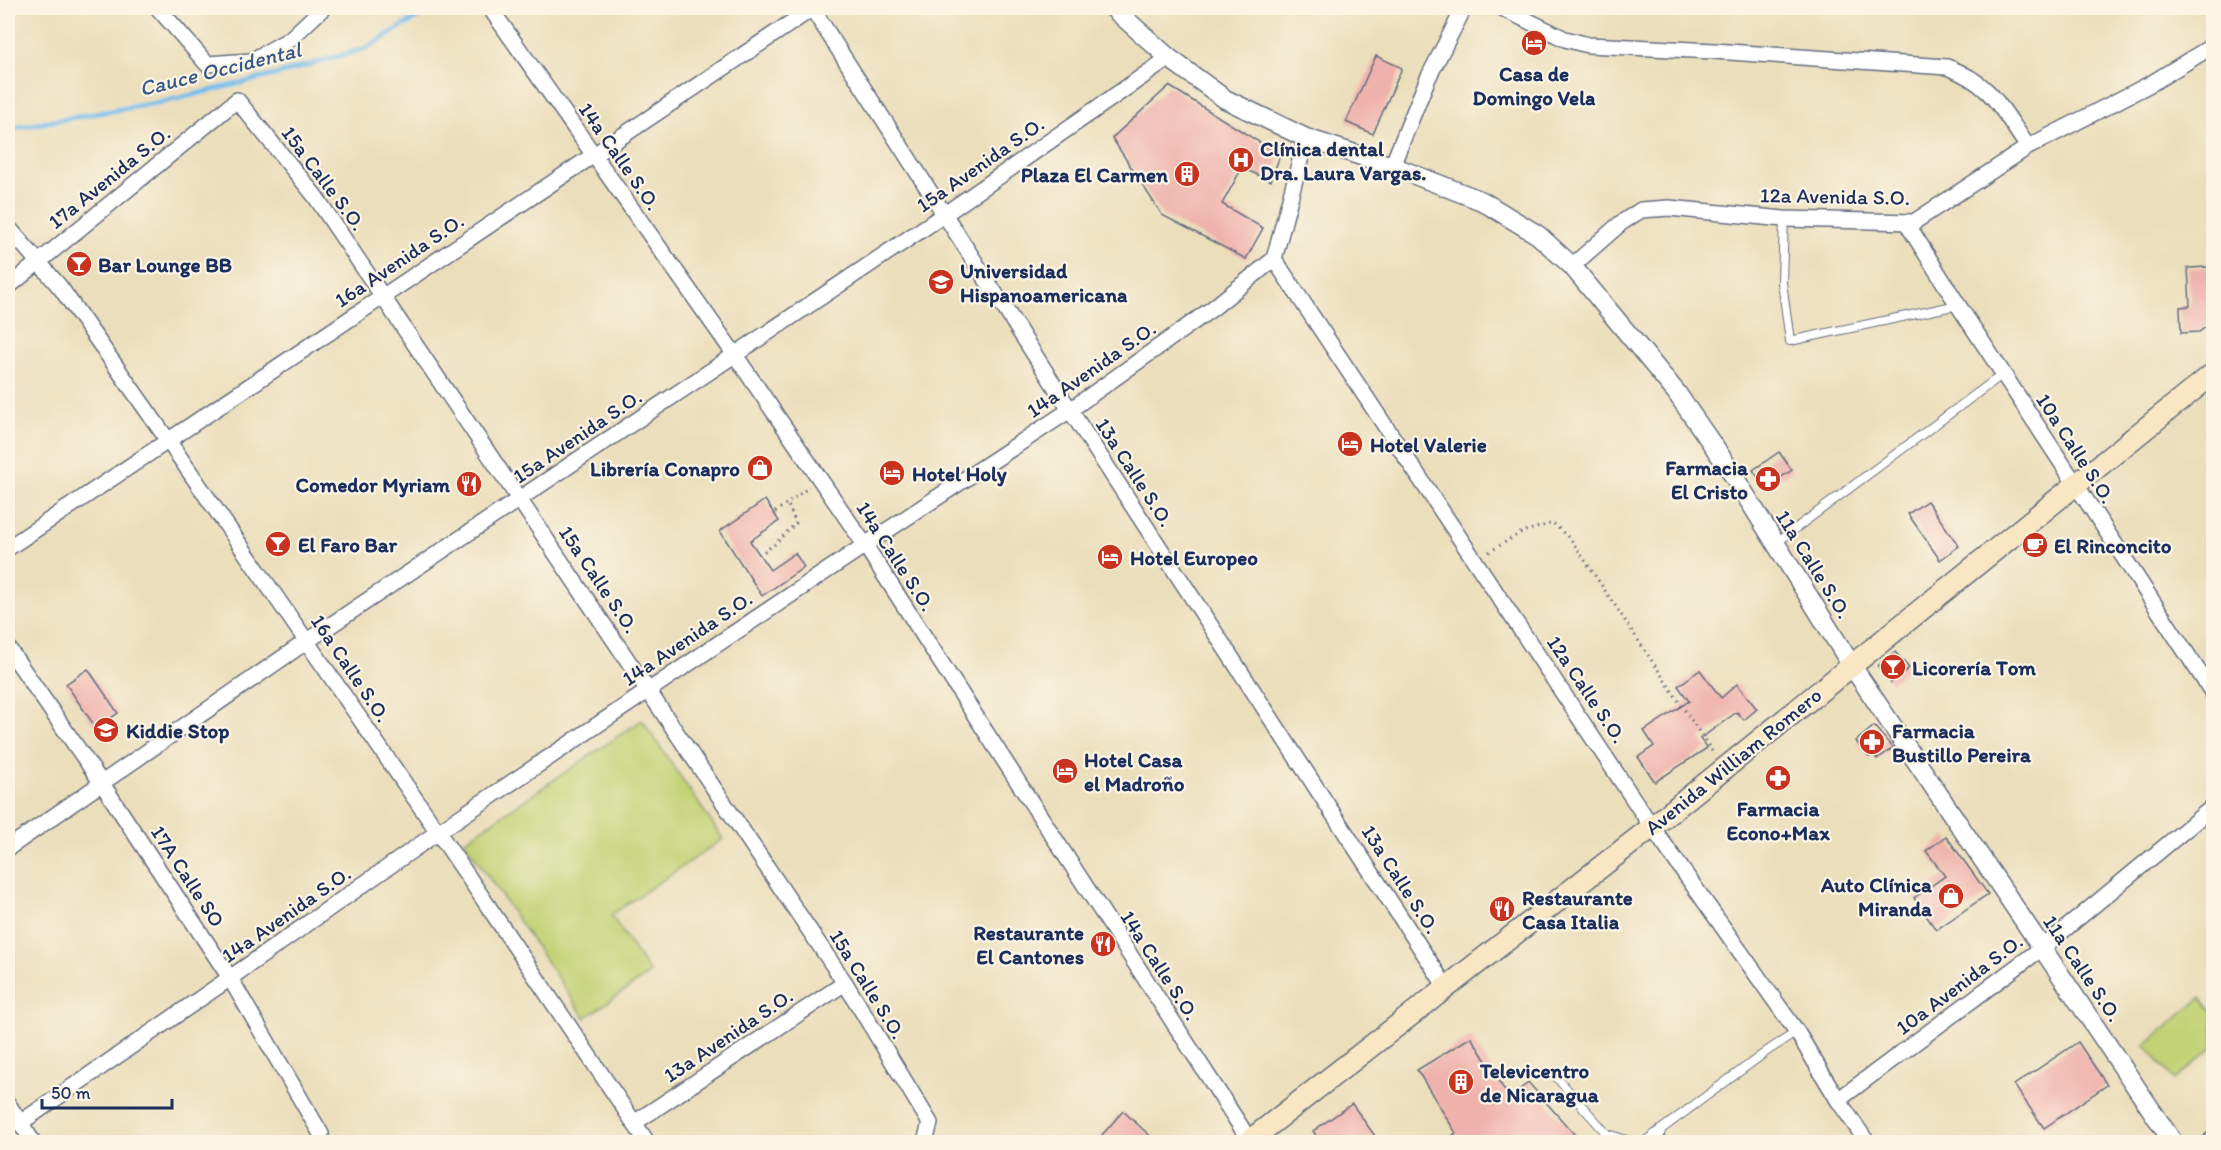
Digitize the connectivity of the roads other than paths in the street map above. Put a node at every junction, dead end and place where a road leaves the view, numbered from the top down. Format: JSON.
{"nodes":[{"id":1,"x":158,"y":8,"type":"edge"},
{"id":2,"x":323,"y":8,"type":"edge"},
{"id":3,"x":490,"y":8,"type":"edge"},
{"id":4,"x":813,"y":8,"type":"edge"},
{"id":5,"x":1113,"y":8,"type":"edge"},
{"id":6,"x":1464,"y":8,"type":"edge"},
{"id":7,"x":1502,"y":8,"type":"edge"},
{"id":8,"x":2214,"y":45,"type":"edge"},
{"id":9,"x":1169,"y":58,"type":"junction"},
{"id":10,"x":237,"y":100,"type":"joint"},
{"id":11,"x":1306,"y":138,"type":"junction"},
{"id":12,"x":2028,"y":147,"type":"junction"},
{"id":13,"x":595,"y":155,"type":"junction"},
{"id":14,"x":1392,"y":166,"type":"junction"},
{"id":15,"x":945,"y":214,"type":"junction"},
{"id":16,"x":1784,"y":219,"type":"junction"},
{"id":17,"x":1906,"y":222,"type":"junction"},
{"id":18,"x":8,"y":227,"type":"edge"},
{"id":19,"x":1274,"y":259,"type":"junction"},
{"id":20,"x":38,"y":262,"type":"junction"},
{"id":21,"x":1572,"y":266,"type":"junction"},
{"id":22,"x":8,"y":287,"type":"edge"},
{"id":23,"x":382,"y":296,"type":"junction"},
{"id":24,"x":1958,"y":305,"type":"junction"},
{"id":25,"x":735,"y":355,"type":"junction"},
{"id":26,"x":2214,"y":373,"type":"edge"},
{"id":27,"x":2003,"y":374,"type":"junction"},
{"id":28,"x":1070,"y":410,"type":"junction"},
{"id":29,"x":167,"y":439,"type":"junction"},
{"id":30,"x":2076,"y":485,"type":"junction"},
{"id":31,"x":519,"y":500,"type":"junction"},
{"id":32,"x":865,"y":544,"type":"junction"},
{"id":33,"x":1775,"y":544,"type":"junction"},
{"id":34,"x":8,"y":548,"type":"edge"},
{"id":35,"x":307,"y":641,"type":"junction"},
{"id":36,"x":8,"y":648,"type":"edge"},
{"id":37,"x":1852,"y":666,"type":"junction"},
{"id":38,"x":648,"y":689,"type":"junction"},
{"id":39,"x":2214,"y":695,"type":"edge"},
{"id":40,"x":101,"y":782,"type":"junction"},
{"id":41,"x":2214,"y":806,"type":"edge"},
{"id":42,"x":1652,"y":827,"type":"junction"},
{"id":43,"x":438,"y":832,"type":"junction"},
{"id":44,"x":8,"y":848,"type":"edge"},
{"id":45,"x":2042,"y":948,"type":"junction"},
{"id":46,"x":230,"y":978,"type":"junction"},
{"id":47,"x":845,"y":983,"type":"junction"},
{"id":48,"x":1446,"y":987,"type":"junction"},
{"id":49,"x":1797,"y":1032,"type":"junction"},
{"id":50,"x":1558,"y":1078,"type":"dead end"},
{"id":51,"x":1838,"y":1100,"type":"junction"},
{"id":52,"x":8,"y":1104,"type":"edge"},
{"id":53,"x":20,"y":1123,"type":"junction"},
{"id":54,"x":634,"y":1123,"type":"junction"},
{"id":55,"x":1661,"y":1130,"type":"junction"},
{"id":56,"x":321,"y":1134,"type":"dead end"},
{"id":57,"x":2214,"y":1138,"type":"edge"},
{"id":58,"x":1249,"y":1142,"type":"edge"},
{"id":59,"x":33,"y":1143,"type":"edge"},
{"id":60,"x":647,"y":1143,"type":"edge"},
{"id":61,"x":925,"y":1143,"type":"edge"},
{"id":62,"x":1633,"y":1143,"type":"edge"},
{"id":63,"x":1644,"y":1143,"type":"edge"},
{"id":64,"x":1659,"y":1143,"type":"edge"},
{"id":65,"x":1867,"y":1143,"type":"edge"},
{"id":66,"x":2173,"y":1143,"type":"edge"},
{"id":67,"x":2209,"y":1143,"type":"edge"}],
"edges":[{"from":1,"to":2,"type":"street"},
{"from":3,"to":13,"type":"street","name":"14a Calle S.O."},
{"from":4,"to":13,"type":"street","name":"16a Avenida S.O."},
{"from":4,"to":15,"type":"street","name":"13a Calle S.O."},
{"from":5,"to":9,"type":"street"},
{"from":6,"to":14,"type":"street"},
{"from":7,"to":12,"type":"street"},
{"from":8,"to":12,"type":"street","name":"12a Avenida S.O."},
{"from":9,"to":11,"type":"street"},
{"from":9,"to":15,"type":"street","name":"15a Avenida S.O."},
{"from":10,"to":20,"type":"street","name":"17a Avenida S.O."},
{"from":10,"to":23,"type":"street","name":"15a Calle S.O."},
{"from":11,"to":14,"type":"street","name":"11a Calle S.O."},
{"from":11,"to":19,"type":"street"},
{"from":12,"to":17,"type":"street","name":"12a Avenida S.O."},
{"from":13,"to":23,"type":"street","name":"16a Avenida S.O."},
{"from":13,"to":25,"type":"street","name":"14a Calle S.O."},
{"from":14,"to":21,"type":"street","name":"11a Calle S.O."},
{"from":15,"to":25,"type":"street","name":"15a Avenida S.O."},
{"from":15,"to":28,"type":"street","name":"13a Calle S.O."},
{"from":16,"to":17,"type":"street","name":"12a Avenida S.O."},
{"from":16,"to":21,"type":"street","name":"12a Avenida S.O."},
{"from":16,"to":24,"type":"lane"},
{"from":17,"to":24,"type":"street","name":"10a Calle S.O."},
{"from":18,"to":20,"type":"street","name":"16a Calle S.O."},
{"from":19,"to":28,"type":"street","name":"14a Avenida S.O."},
{"from":19,"to":42,"type":"street","name":"12a Calle S.O."},
{"from":20,"to":22,"type":"street","name":"17a Avenida S.O."},
{"from":20,"to":29,"type":"street","name":"16a Calle S.O."},
{"from":21,"to":33,"type":"street","name":"11a Calle S.O."},
{"from":23,"to":29,"type":"street","name":"16a Avenida S.O."},
{"from":23,"to":31,"type":"street","name":"15a Calle S.O."},
{"from":24,"to":27,"type":"street","name":"10a Calle S.O."},
{"from":25,"to":31,"type":"street","name":"15a Avenida S.O."},
{"from":25,"to":32,"type":"street","name":"14a Calle S.O."},
{"from":26,"to":30,"type":"main road","name":"Avenida William Romero"},
{"from":27,"to":30,"type":"street","name":"10a Calle S.O."},
{"from":27,"to":33,"type":"lane"},
{"from":28,"to":32,"type":"street","name":"14a Avenida S.O."},
{"from":28,"to":48,"type":"street","name":"13a Calle S.O."},
{"from":29,"to":34,"type":"street","name":"16a Avenida S.O."},
{"from":29,"to":35,"type":"street","name":"16a Calle S.O."},
{"from":30,"to":37,"type":"main road","name":"Avenida William Romero"},
{"from":30,"to":39,"type":"street","name":"10a Calle S.O."},
{"from":31,"to":35,"type":"street","name":"15a Avenida S.O."},
{"from":31,"to":38,"type":"street","name":"15a Calle S.O."},
{"from":32,"to":38,"type":"street","name":"14a Avenida S.O."},
{"from":32,"to":58,"type":"street","name":"14a Calle S.O."},
{"from":33,"to":37,"type":"street","name":"11a Calle S.O."},
{"from":35,"to":40,"type":"street","name":"15a Avenida S.O."},
{"from":35,"to":43,"type":"street","name":"16a Calle S.O."},
{"from":36,"to":40,"type":"street","name":"17A Calle SO"},
{"from":37,"to":42,"type":"main road","name":"Avenida William Romero"},
{"from":37,"to":45,"type":"street","name":"11a Calle S.O."},
{"from":38,"to":43,"type":"street","name":"14a Avenida S.O."},
{"from":38,"to":47,"type":"street","name":"15a Calle S.O."},
{"from":40,"to":44,"type":"street","name":"15a Avenida S.O."},
{"from":40,"to":46,"type":"street","name":"17A Calle SO"},
{"from":41,"to":45,"type":"street","name":"10a Avenida S.O."},
{"from":42,"to":48,"type":"main road","name":"Avenida William Romero"},
{"from":42,"to":49,"type":"street","name":"12a Calle S.O."},
{"from":43,"to":46,"type":"street","name":"14a Avenida S.O."},
{"from":43,"to":54,"type":"street","name":"16a Calle S.O."},
{"from":45,"to":51,"type":"street","name":"10a Avenida S.O."},
{"from":45,"to":66,"type":"street","name":"11a Calle S.O."},
{"from":46,"to":53,"type":"street","name":"14a Avenida S.O."},
{"from":46,"to":56,"type":"street","name":"17A Calle SO"},
{"from":47,"to":54,"type":"street","name":"13a Avenida S.O."},
{"from":47,"to":61,"type":"street","name":"15a Calle S.O."},
{"from":48,"to":58,"type":"main road","name":"Avenida William Romero"},
{"from":49,"to":51,"type":"street","name":"12a Calle S.O."},
{"from":49,"to":55,"type":"lane"},
{"from":50,"to":62,"type":"lane"},
{"from":51,"to":65,"type":"street","name":"12a Calle S.O."},
{"from":52,"to":53,"type":"street"},
{"from":53,"to":59,"type":"street"},
{"from":54,"to":60,"type":"street","name":"16a Calle S.O."},
{"from":55,"to":63,"type":"lane"},
{"from":55,"to":64,"type":"lane"},
{"from":57,"to":67,"type":"street"}]}
